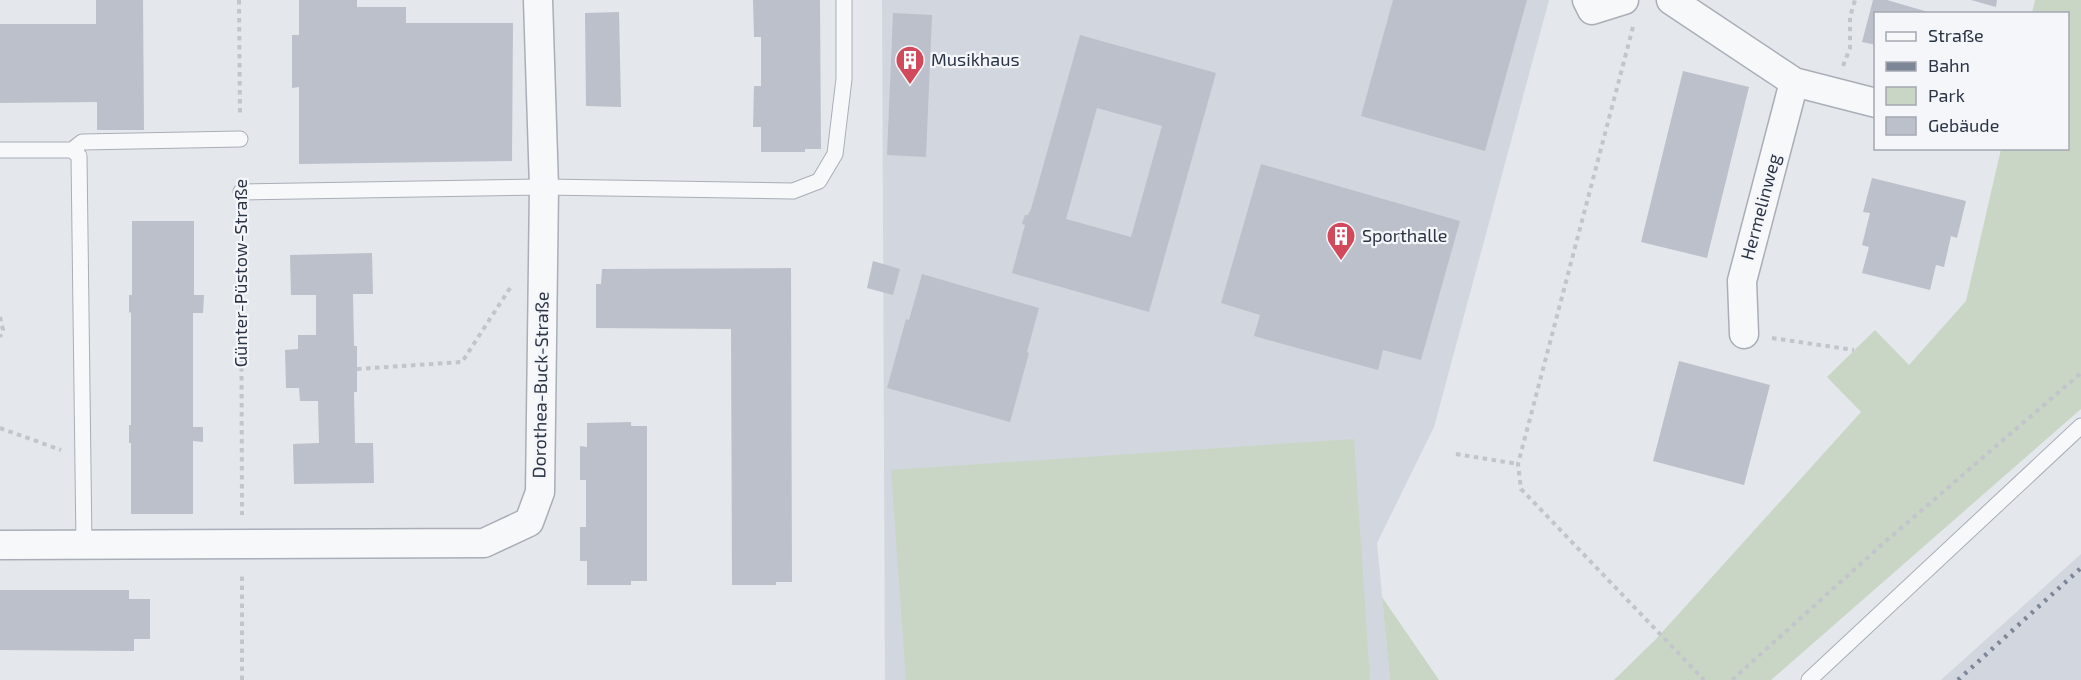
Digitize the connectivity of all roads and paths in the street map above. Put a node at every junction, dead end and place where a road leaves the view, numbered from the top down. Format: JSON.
{"nodes":[{"id":1,"x":239,"y":0,"type":"edge"},
{"id":2,"x":538,"y":0,"type":"edge"},
{"id":3,"x":844,"y":0,"type":"edge"},
{"id":4,"x":1587,"y":0,"type":"edge"},
{"id":5,"x":1671,"y":0,"type":"edge"},
{"id":6,"x":1855,"y":0,"type":"edge"},
{"id":7,"x":1629,"y":12,"type":"edge"},
{"id":8,"x":1794,"y":82,"type":"junction"},
{"id":9,"x":1833,"y":92,"type":"junction"},
{"id":10,"x":1874,"y":103,"type":"edge"},
{"id":11,"x":240,"y":139,"type":"joint"},
{"id":12,"x":0,"y":150,"type":"edge"},
{"id":13,"x":72,"y":150,"type":"junction"},
{"id":14,"x":544,"y":187,"type":"junction"},
{"id":15,"x":241,"y":192,"type":"joint"},
{"id":16,"x":515,"y":281,"type":"dead end"},
{"id":17,"x":0,"y":317,"type":"edge"},
{"id":18,"x":1744,"y":334,"type":"joint"},
{"id":19,"x":0,"y":337,"type":"edge"},
{"id":20,"x":1854,"y":350,"type":"dead end"},
{"id":21,"x":357,"y":369,"type":"dead end"},
{"id":22,"x":2081,"y":373,"type":"edge"},
{"id":23,"x":2081,"y":426,"type":"edge"},
{"id":24,"x":0,"y":428,"type":"edge"},
{"id":25,"x":1456,"y":454,"type":"dead end"},
{"id":26,"x":83,"y":458,"type":"junction"},
{"id":27,"x":1518,"y":464,"type":"junction"},
{"id":28,"x":0,"y":545,"type":"edge"},
{"id":29,"x":242,"y":545,"type":"junction"},
{"id":30,"x":84,"y":546,"type":"junction"},
{"id":31,"x":242,"y":680,"type":"edge"},
{"id":32,"x":1704,"y":680,"type":"edge"},
{"id":33,"x":1732,"y":680,"type":"edge"},
{"id":34,"x":1809,"y":680,"type":"edge"}],
"edges":[{"from":1,"to":11,"type":"path"},
{"from":2,"to":14,"type":"street","name":"Dorothea-Buck-Straße"},
{"from":3,"to":14,"type":"lane"},
{"from":4,"to":7,"type":"street"},
{"from":5,"to":8,"type":"street"},
{"from":6,"to":9,"type":"path"},
{"from":7,"to":27,"type":"path"},
{"from":8,"to":9,"type":"street"},
{"from":8,"to":18,"type":"street","name":"Hermelinweg"},
{"from":9,"to":10,"type":"street"},
{"from":11,"to":13,"type":"lane"},
{"from":12,"to":13,"type":"lane"},
{"from":13,"to":26,"type":"lane"},
{"from":14,"to":15,"type":"lane"},
{"from":14,"to":29,"type":"street","name":"Dorothea-Buck-Straße"},
{"from":15,"to":29,"type":"path","name":"Günter-Püstow-Straße"},
{"from":16,"to":21,"type":"path"},
{"from":17,"to":19,"type":"path"},
{"from":18,"to":20,"type":"path"},
{"from":22,"to":33,"type":"path"},
{"from":23,"to":34,"type":"lane"},
{"from":24,"to":26,"type":"path"},
{"from":25,"to":27,"type":"path"},
{"from":26,"to":30,"type":"lane"},
{"from":27,"to":32,"type":"path"},
{"from":28,"to":30,"type":"street","name":"Dorothea-Buck-Straße"},
{"from":29,"to":30,"type":"street","name":"Dorothea-Buck-Straße"},
{"from":29,"to":31,"type":"path","name":"Günter-Püstow-Straße"}]}
